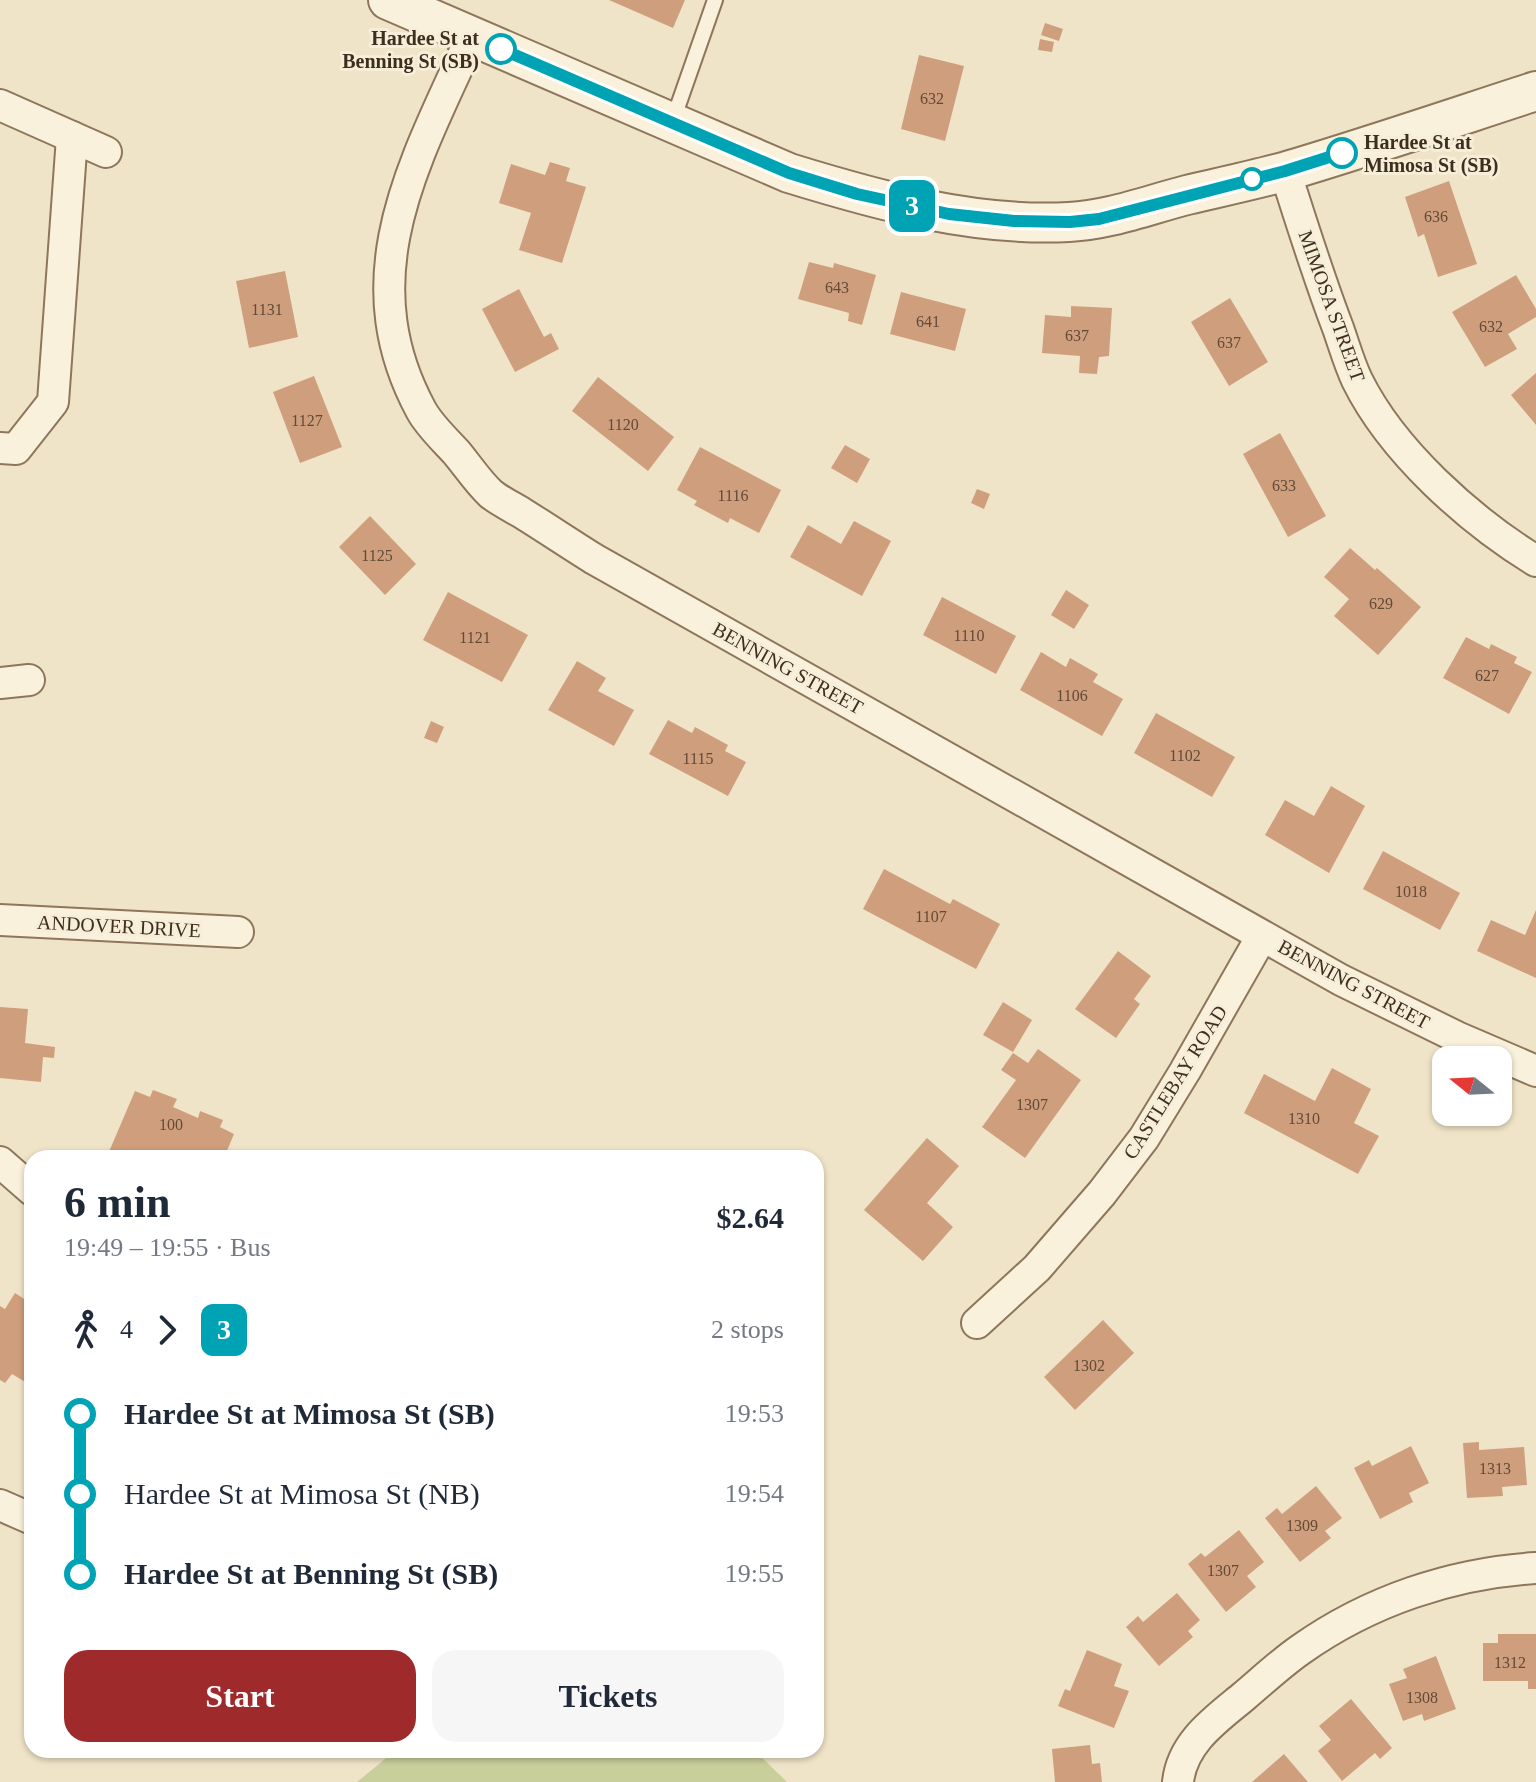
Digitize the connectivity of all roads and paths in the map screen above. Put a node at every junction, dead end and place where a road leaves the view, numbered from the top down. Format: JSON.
{"nodes":[{"id":1,"x":388,"y":0,"type":"edge"},
{"id":2,"x":715,"y":0,"type":"edge"},
{"id":3,"x":472,"y":36,"type":"junction"},
{"id":4,"x":1536,"y":91,"type":"edge"},
{"id":5,"x":0,"y":105,"type":"edge"},
{"id":6,"x":672,"y":123,"type":"junction"},
{"id":7,"x":72,"y":137,"type":"junction"},
{"id":8,"x":106,"y":152,"type":"dead end"},
{"id":9,"x":1285,"y":171,"type":"junction"},
{"id":10,"x":0,"y":448,"type":"edge"},
{"id":11,"x":1536,"y":561,"type":"edge"},
{"id":12,"x":0,"y":920,"type":"edge"},
{"id":13,"x":238,"y":932,"type":"dead end"},
{"id":14,"x":1262,"y":936,"type":"junction"},
{"id":15,"x":1536,"y":1071,"type":"edge"},
{"id":16,"x":0,"y":1162,"type":"edge"},
{"id":17,"x":24,"y":1183,"type":"edge"},
{"id":18,"x":977,"y":1323,"type":"dead end"},
{"id":19,"x":0,"y":1505,"type":"edge"},
{"id":20,"x":24,"y":1516,"type":"edge"},
{"id":21,"x":1536,"y":1568,"type":"edge"},
{"id":22,"x":1178,"y":1782,"type":"edge"}],
"edges":[{"from":1,"to":3,"type":"street"},
{"from":2,"to":6,"type":"lane"},
{"from":3,"to":6,"type":"street"},
{"from":3,"to":14,"type":"street","name":"BENNING STREET"},
{"from":4,"to":9,"type":"street"},
{"from":5,"to":7,"type":"street"},
{"from":6,"to":9,"type":"street"},
{"from":7,"to":8,"type":"street"},
{"from":7,"to":10,"type":"street"},
{"from":9,"to":11,"type":"street","name":"MIMOSA STREET"},
{"from":12,"to":13,"type":"street","name":"ANDOVER DRIVE"},
{"from":14,"to":15,"type":"street","name":"BENNING STREET"},
{"from":14,"to":18,"type":"street","name":"CASTLEBAY ROAD"},
{"from":16,"to":17,"type":"street"},
{"from":19,"to":20,"type":"street"},
{"from":21,"to":22,"type":"street"}]}
